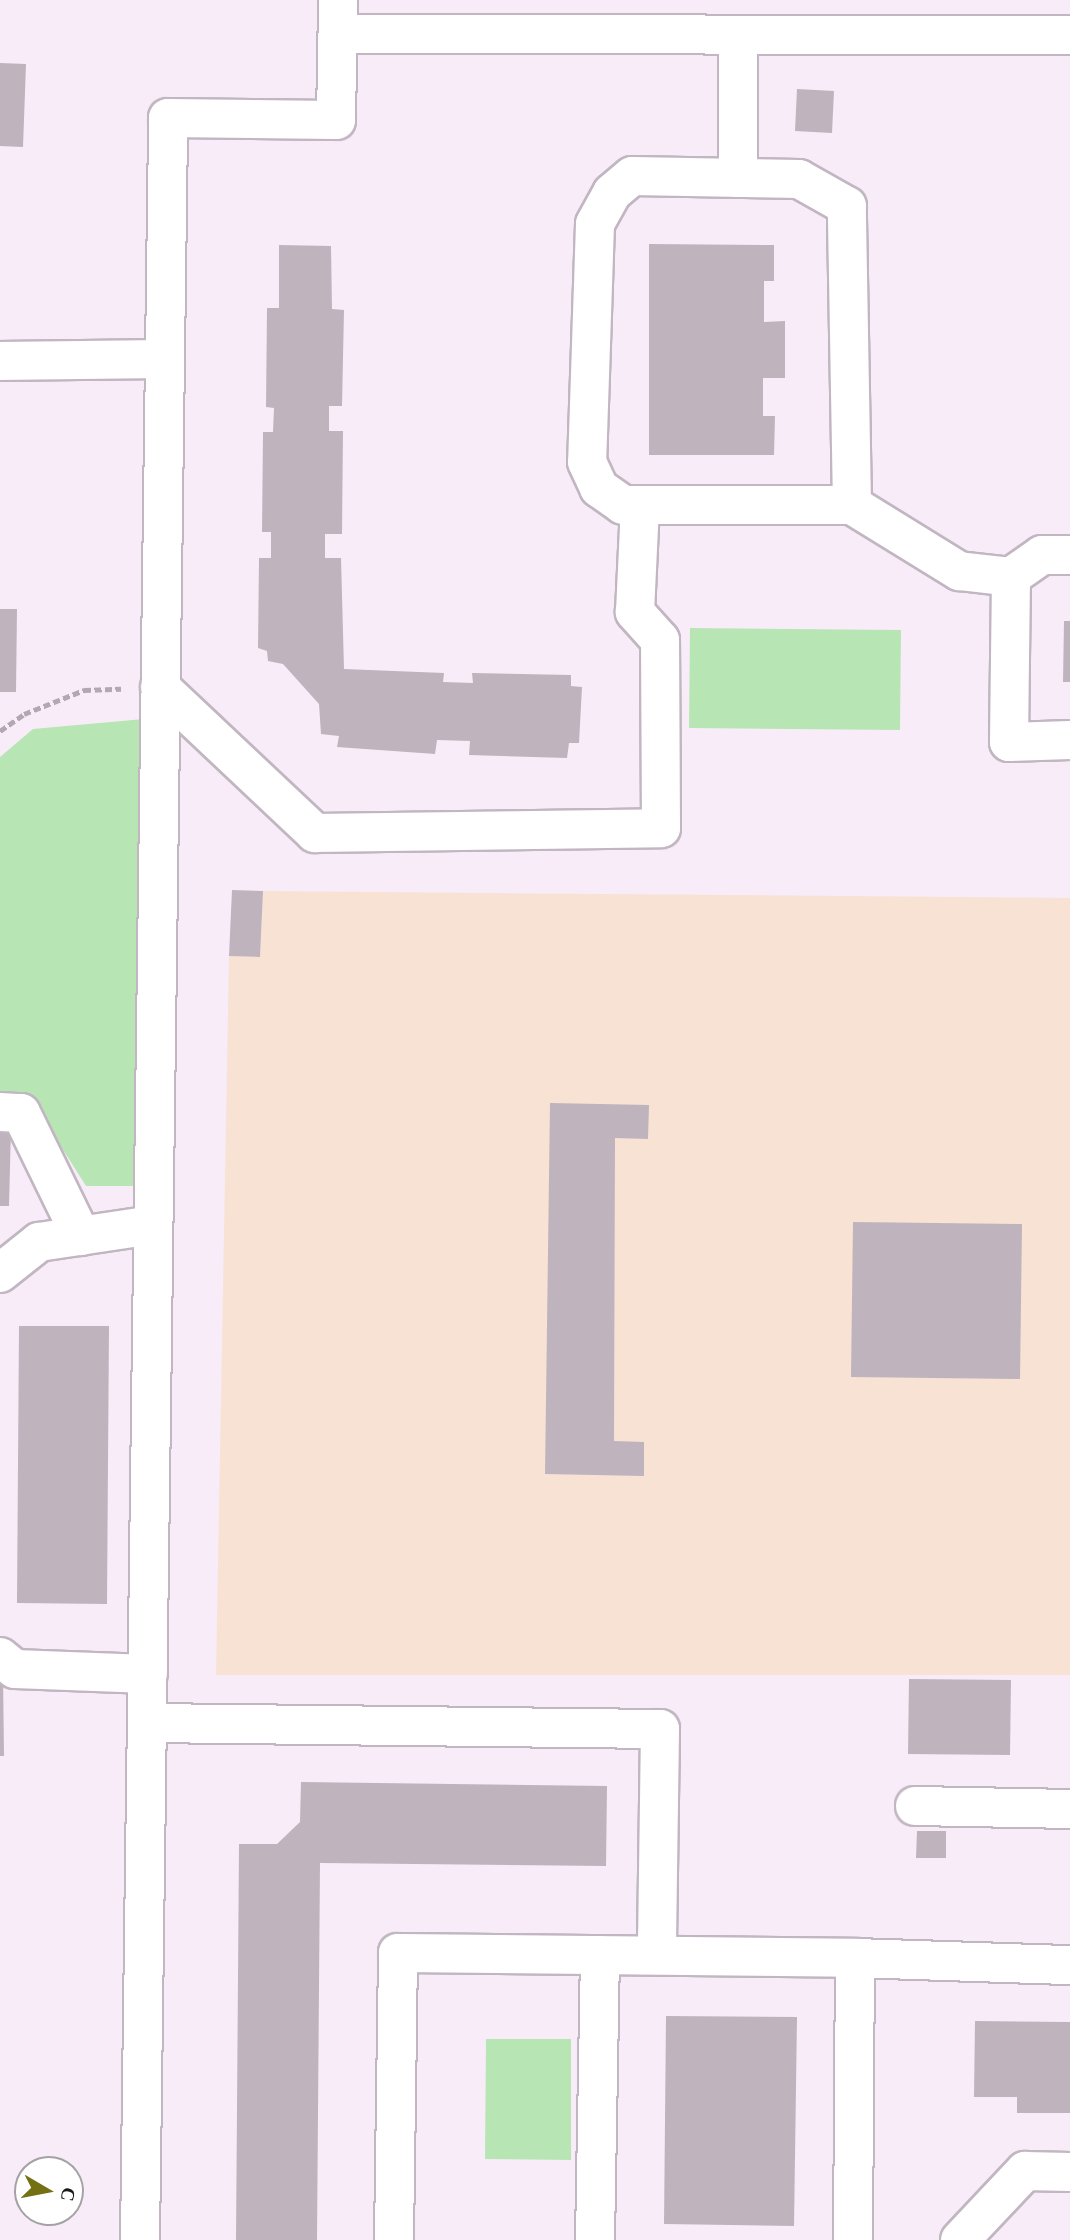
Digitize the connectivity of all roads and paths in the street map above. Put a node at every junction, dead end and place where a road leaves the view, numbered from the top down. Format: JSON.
{"nodes":[{"id":1,"x":338,"y":17,"type":"edge"},
{"id":2,"x":738,"y":35,"type":"junction"},
{"id":3,"x":1070,"y":35,"type":"edge"},
{"id":4,"x":738,"y":178,"type":"junction"},
{"id":5,"x":165,"y":359,"type":"junction"},
{"id":6,"x":0,"y":361,"type":"edge"},
{"id":7,"x":640,"y":505,"type":"junction"},
{"id":8,"x":852,"y":505,"type":"junction"},
{"id":9,"x":1070,"y":555,"type":"edge"},
{"id":10,"x":1011,"y":577,"type":"junction"},
{"id":11,"x":160,"y":687,"type":"junction"},
{"id":12,"x":0,"y":731,"type":"edge"},
{"id":13,"x":1070,"y":740,"type":"edge"},
{"id":14,"x":0,"y":1112,"type":"edge"},
{"id":15,"x":153,"y":1225,"type":"junction"},
{"id":16,"x":81,"y":1236,"type":"junction"},
{"id":17,"x":0,"y":1273,"type":"edge"},
{"id":18,"x":0,"y":1657,"type":"edge"},
{"id":19,"x":148,"y":1674,"type":"junction"},
{"id":20,"x":147,"y":1723,"type":"junction"},
{"id":21,"x":915,"y":1806,"type":"dead end"},
{"id":22,"x":1070,"y":1809,"type":"edge"},
{"id":23,"x":600,"y":1955,"type":"junction"},
{"id":24,"x":657,"y":1955,"type":"junction"},
{"id":25,"x":855,"y":1958,"type":"junction"},
{"id":26,"x":1070,"y":1965,"type":"edge"},
{"id":27,"x":1070,"y":2172,"type":"edge"},
{"id":28,"x":140,"y":2240,"type":"edge"},
{"id":29,"x":394,"y":2240,"type":"edge"},
{"id":30,"x":595,"y":2240,"type":"edge"},
{"id":31,"x":853,"y":2240,"type":"edge"},
{"id":32,"x":960,"y":2240,"type":"edge"}],
"edges":[{"from":1,"to":2,"type":"lane"},
{"from":1,"to":5,"type":"lane"},
{"from":2,"to":3,"type":"lane"},
{"from":2,"to":4,"type":"lane"},
{"from":4,"to":7,"type":"lane"},
{"from":4,"to":8,"type":"lane"},
{"from":5,"to":6,"type":"lane"},
{"from":5,"to":11,"type":"lane"},
{"from":7,"to":8,"type":"lane"},
{"from":7,"to":11,"type":"lane"},
{"from":8,"to":10,"type":"lane"},
{"from":9,"to":10,"type":"lane"},
{"from":10,"to":13,"type":"lane"},
{"from":11,"to":12,"type":"path"},
{"from":11,"to":15,"type":"lane"},
{"from":14,"to":16,"type":"lane"},
{"from":15,"to":16,"type":"lane"},
{"from":15,"to":19,"type":"lane"},
{"from":16,"to":17,"type":"lane"},
{"from":18,"to":19,"type":"lane"},
{"from":19,"to":20,"type":"lane"},
{"from":20,"to":24,"type":"lane"},
{"from":20,"to":28,"type":"lane"},
{"from":21,"to":22,"type":"lane"},
{"from":23,"to":24,"type":"lane"},
{"from":23,"to":29,"type":"lane"},
{"from":23,"to":30,"type":"lane"},
{"from":24,"to":25,"type":"lane"},
{"from":25,"to":26,"type":"lane"},
{"from":25,"to":31,"type":"lane"},
{"from":27,"to":32,"type":"lane"}]}
